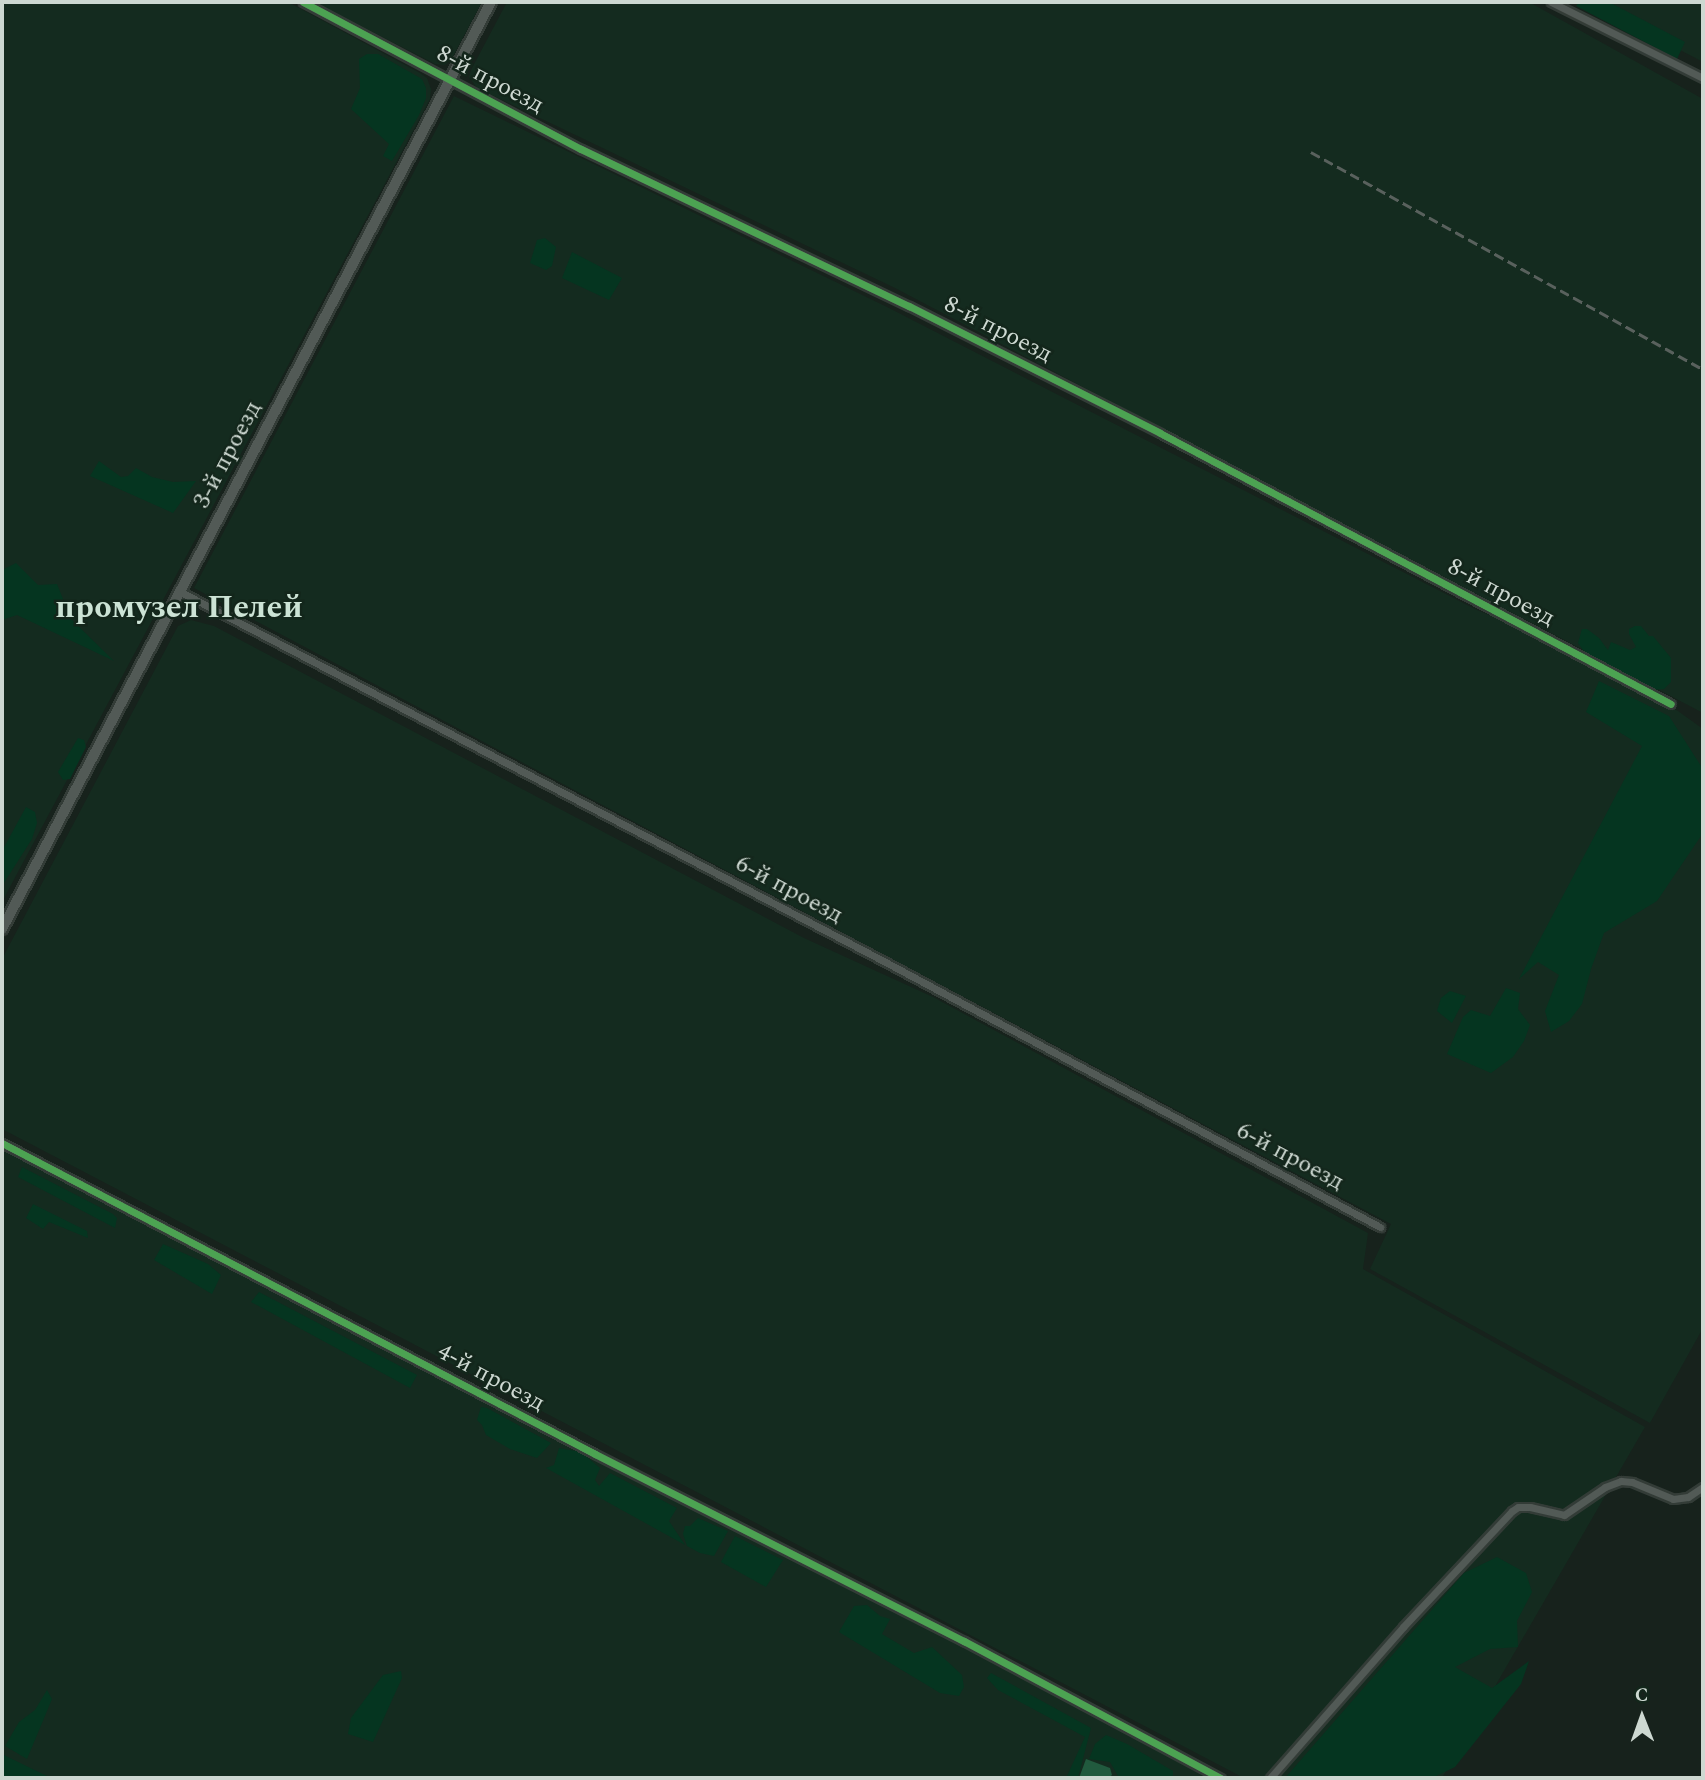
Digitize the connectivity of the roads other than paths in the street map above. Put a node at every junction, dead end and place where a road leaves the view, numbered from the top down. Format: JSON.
{"nodes":[{"id":1,"x":303,"y":2,"type":"edge"},
{"id":2,"x":491,"y":2,"type":"edge"},
{"id":3,"x":1551,"y":2,"type":"edge"},
{"id":4,"x":1703,"y":78,"type":"edge"},
{"id":5,"x":449,"y":82,"type":"junction"},
{"id":6,"x":179,"y":591,"type":"junction"},
{"id":7,"x":1671,"y":704,"type":"dead end"},
{"id":8,"x":2,"y":929,"type":"edge"},
{"id":9,"x":2,"y":1143,"type":"edge"},
{"id":10,"x":1380,"y":1227,"type":"dead end"},
{"id":11,"x":1703,"y":1487,"type":"edge"},
{"id":12,"x":1221,"y":1778,"type":"edge"},
{"id":13,"x":1270,"y":1778,"type":"edge"}],
"edges":[{"from":1,"to":5,"type":"street","name":"8-й проезд"},
{"from":2,"to":5,"type":"street","name":"3-й проезд"},
{"from":3,"to":4,"type":"street"},
{"from":5,"to":6,"type":"street","name":"3-й проезд"},
{"from":5,"to":7,"type":"street","name":"8-й проезд"},
{"from":6,"to":8,"type":"street","name":"3-й проезд"},
{"from":6,"to":10,"type":"street","name":"6-й проезд"},
{"from":9,"to":12,"type":"street","name":"4-й проезд"},
{"from":11,"to":13,"type":"street"}]}
